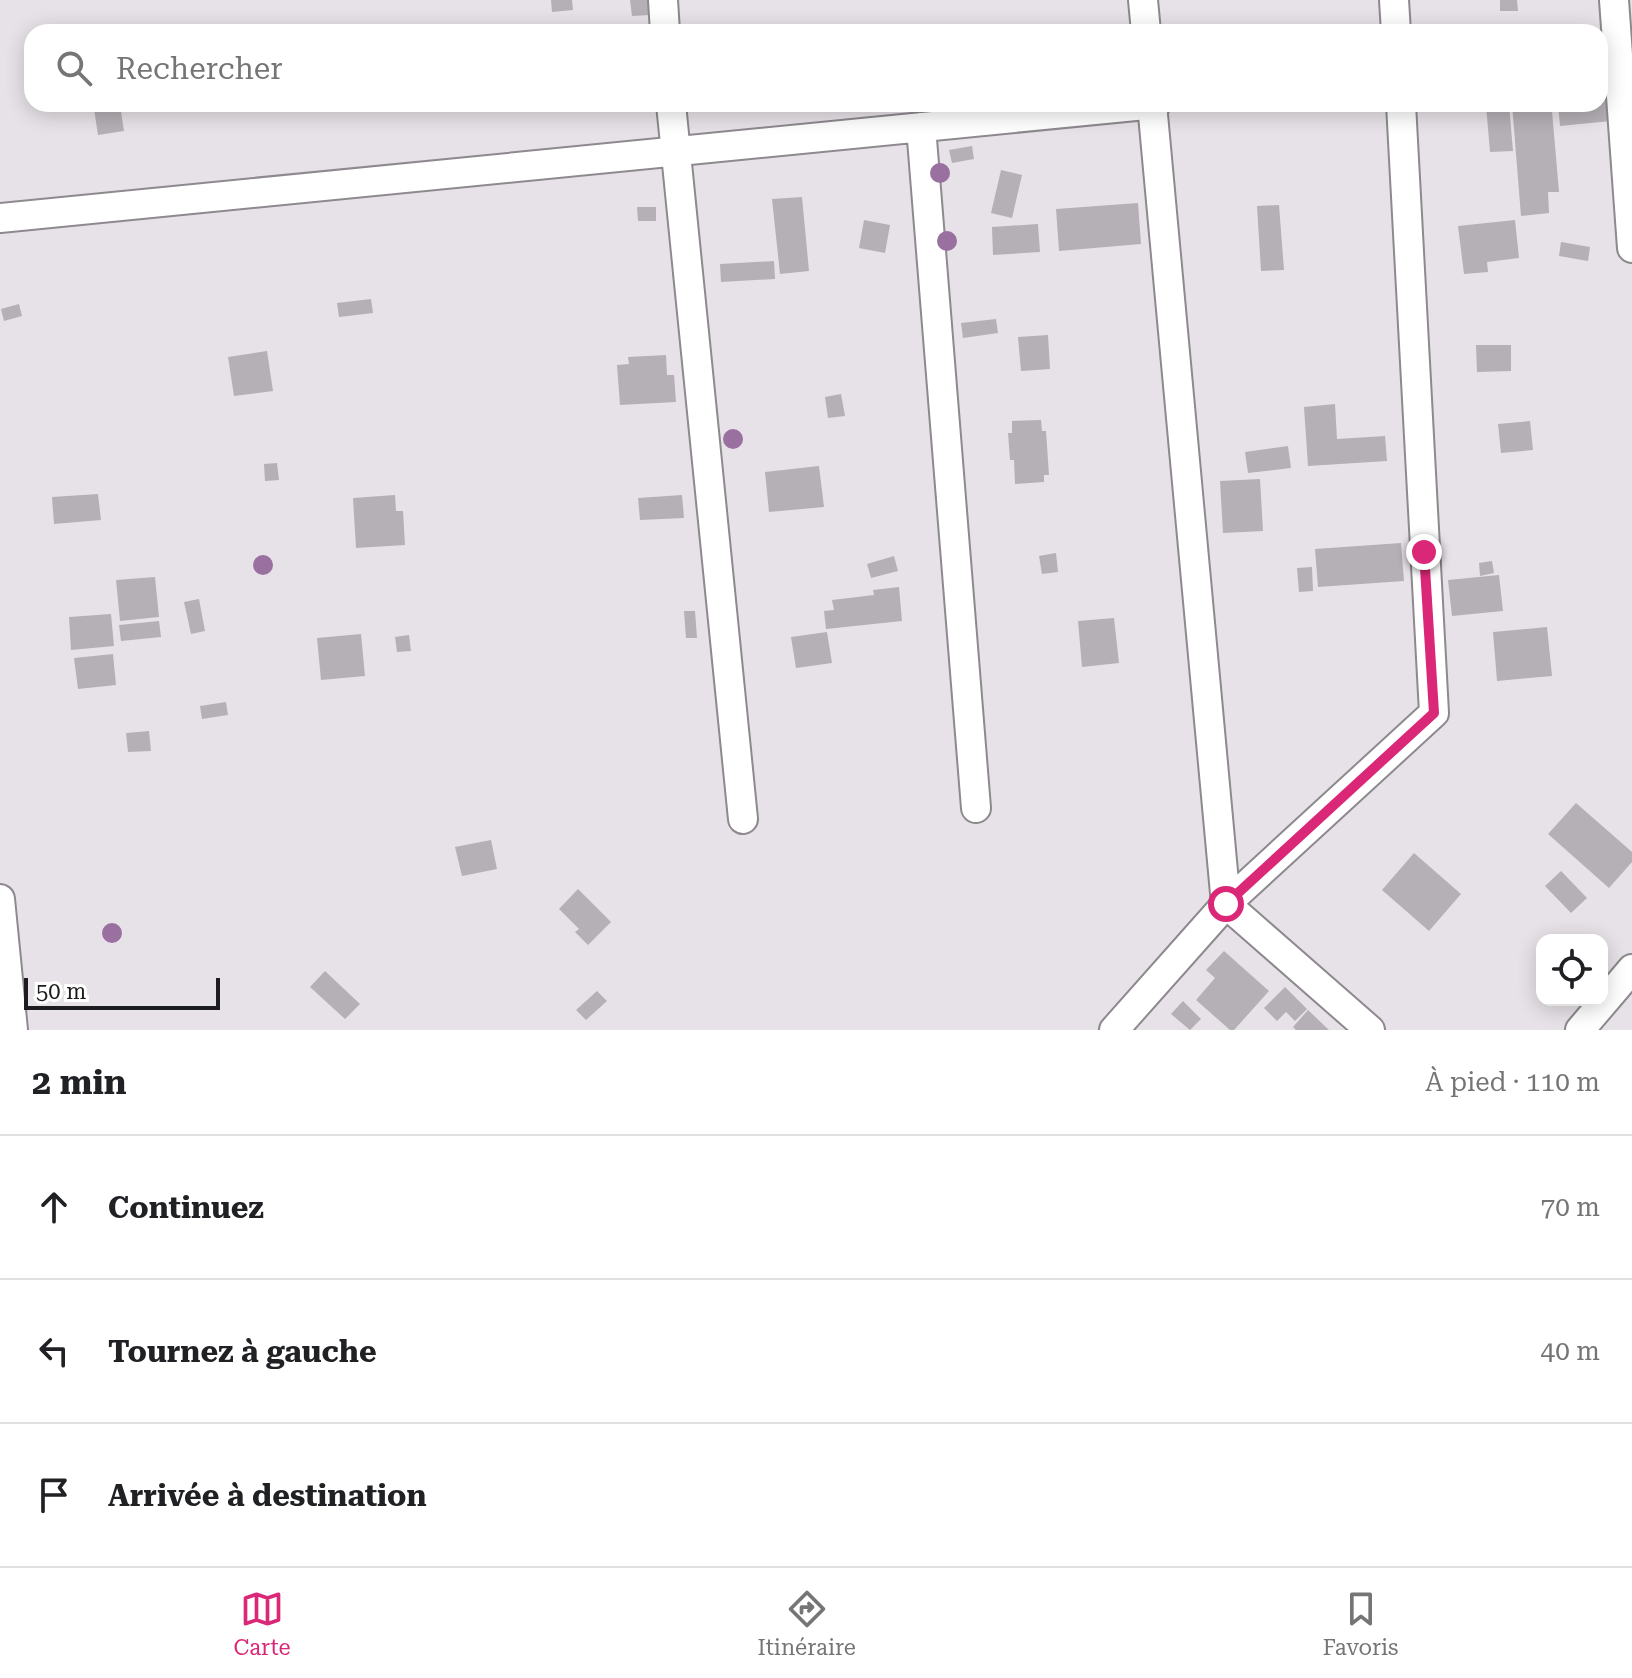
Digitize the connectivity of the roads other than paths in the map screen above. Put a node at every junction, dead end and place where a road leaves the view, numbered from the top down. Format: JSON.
{"nodes":[{"id":1,"x":663,"y":0,"type":"edge"},
{"id":2,"x":1143,"y":0,"type":"edge"},
{"id":3,"x":1394,"y":0,"type":"edge"},
{"id":4,"x":1614,"y":0,"type":"edge"},
{"id":5,"x":664,"y":24,"type":"edge"},
{"id":6,"x":1145,"y":24,"type":"edge"},
{"id":7,"x":1396,"y":24,"type":"edge"},
{"id":8,"x":1617,"y":66,"type":"edge"},
{"id":9,"x":672,"y":112,"type":"edge"},
{"id":10,"x":1072,"y":112,"type":"edge"},
{"id":11,"x":1154,"y":112,"type":"edge"},
{"id":12,"x":1401,"y":112,"type":"edge"},
{"id":13,"x":921,"y":127,"type":"junction"},
{"id":14,"x":675,"y":152,"type":"junction"},
{"id":15,"x":0,"y":218,"type":"edge"},
{"id":16,"x":1632,"y":248,"type":"edge"},
{"id":17,"x":976,"y":808,"type":"dead end"},
{"id":18,"x":743,"y":819,"type":"dead end"},
{"id":19,"x":0,"y":899,"type":"edge"},
{"id":20,"x":1226,"y":904,"type":"junction"},
{"id":21,"x":1632,"y":969,"type":"edge"},
{"id":22,"x":13,"y":1030,"type":"edge"},
{"id":23,"x":1114,"y":1030,"type":"edge"},
{"id":24,"x":1370,"y":1030,"type":"edge"},
{"id":25,"x":1580,"y":1030,"type":"edge"}],
"edges":[{"from":1,"to":5,"type":"street"},
{"from":2,"to":6,"type":"street"},
{"from":3,"to":7,"type":"street"},
{"from":4,"to":8,"type":"street"},
{"from":8,"to":16,"type":"street"},
{"from":9,"to":14,"type":"street"},
{"from":10,"to":13,"type":"street"},
{"from":11,"to":20,"type":"street"},
{"from":12,"to":20,"type":"street"},
{"from":13,"to":14,"type":"street"},
{"from":13,"to":17,"type":"street"},
{"from":14,"to":15,"type":"street"},
{"from":14,"to":18,"type":"street"},
{"from":19,"to":22,"type":"street"},
{"from":20,"to":23,"type":"street"},
{"from":20,"to":24,"type":"street"},
{"from":21,"to":25,"type":"street"}]}
